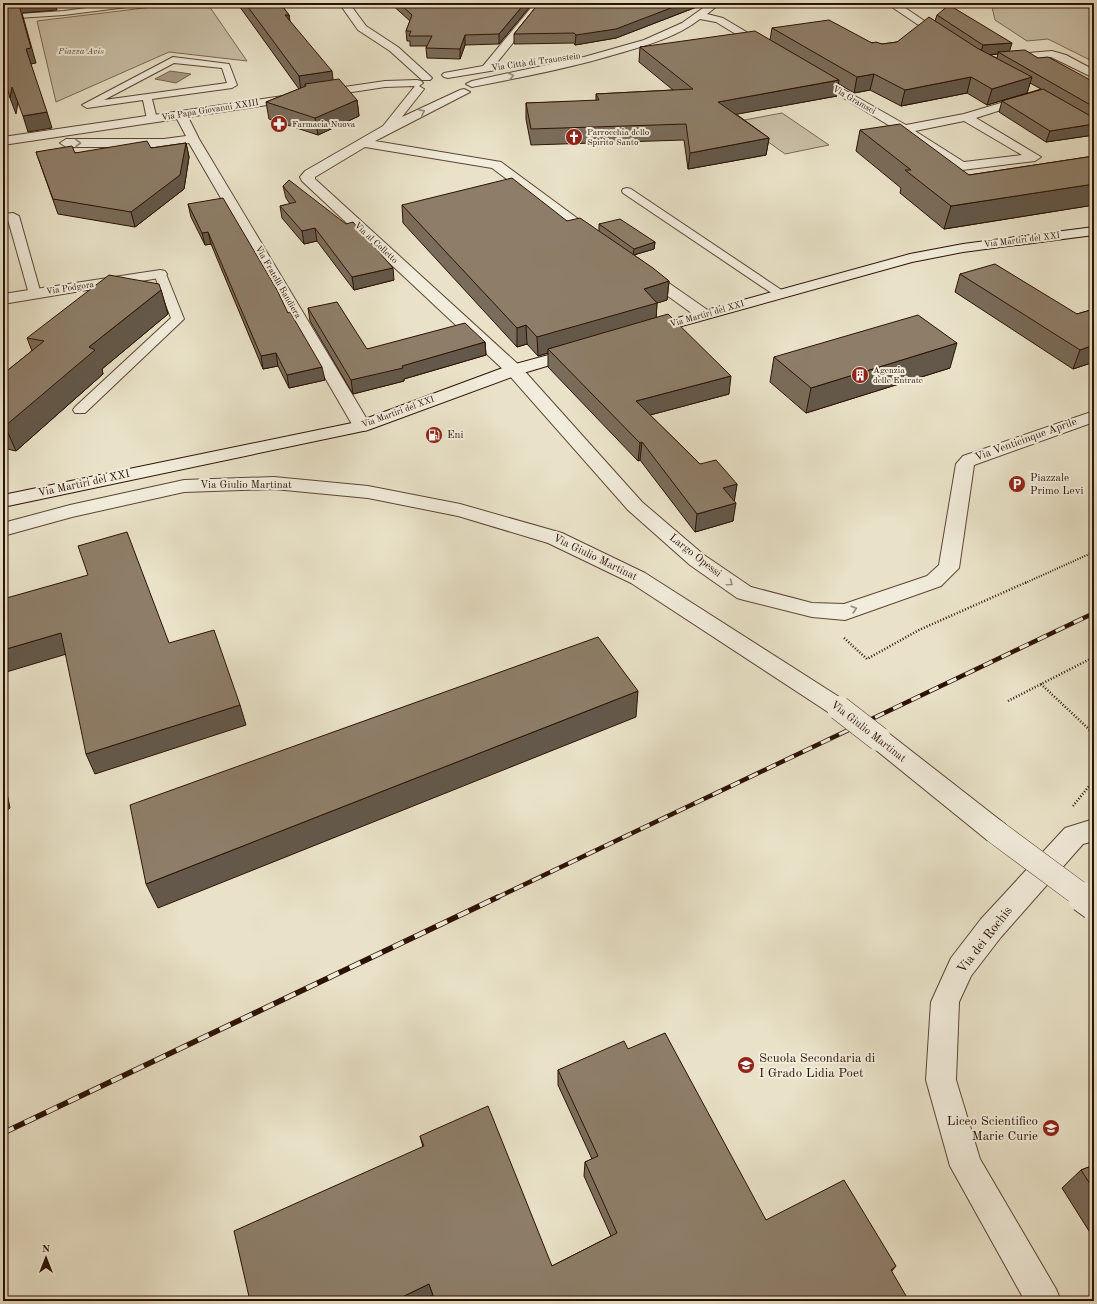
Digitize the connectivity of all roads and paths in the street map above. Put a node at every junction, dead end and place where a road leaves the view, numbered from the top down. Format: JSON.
{"nodes":[{"id":1,"x":143,"y":3,"type":"edge"},
{"id":2,"x":344,"y":3,"type":"edge"},
{"id":3,"x":540,"y":3,"type":"edge"},
{"id":4,"x":716,"y":3,"type":"edge"},
{"id":5,"x":891,"y":3,"type":"edge"},
{"id":6,"x":700,"y":16,"type":"junction"},
{"id":7,"x":3,"y":18,"type":"edge"},
{"id":8,"x":953,"y":44,"type":"edge"},
{"id":9,"x":624,"y":50,"type":"junction"},
{"id":10,"x":776,"y":54,"type":"edge"},
{"id":11,"x":994,"y":58,"type":"edge"},
{"id":12,"x":487,"y":68,"type":"junction"},
{"id":13,"x":803,"y":70,"type":"edge"},
{"id":14,"x":1094,"y":74,"type":"edge"},
{"id":15,"x":448,"y":75,"type":"junction"},
{"id":16,"x":424,"y":88,"type":"junction"},
{"id":17,"x":468,"y":88,"type":"junction"},
{"id":18,"x":1034,"y":90,"type":"edge"},
{"id":19,"x":147,"y":97,"type":"junction"},
{"id":20,"x":181,"y":114,"type":"junction"},
{"id":21,"x":966,"y":117,"type":"junction"},
{"id":22,"x":152,"y":119,"type":"junction"},
{"id":23,"x":904,"y":128,"type":"junction"},
{"id":24,"x":387,"y":129,"type":"junction"},
{"id":25,"x":193,"y":139,"type":"junction"},
{"id":26,"x":7,"y":140,"type":"edge"},
{"id":27,"x":364,"y":143,"type":"junction"},
{"id":28,"x":627,"y":191,"type":"dead end"},
{"id":29,"x":3,"y":218,"type":"edge"},
{"id":30,"x":1094,"y":231,"type":"edge"},
{"id":31,"x":608,"y":247,"type":"edge"},
{"id":32,"x":633,"y":265,"type":"edge"},
{"id":33,"x":160,"y":274,"type":"joint"},
{"id":34,"x":780,"y":293,"type":"junction"},
{"id":35,"x":35,"y":294,"type":"junction"},
{"id":36,"x":3,"y":299,"type":"edge"},
{"id":37,"x":703,"y":314,"type":"junction"},
{"id":38,"x":634,"y":335,"type":"edge"},
{"id":39,"x":589,"y":348,"type":"edge"},
{"id":40,"x":514,"y":370,"type":"junction"},
{"id":41,"x":80,"y":410,"type":"dead end"},
{"id":42,"x":1094,"y":416,"type":"edge"},
{"id":43,"x":362,"y":426,"type":"junction"},
{"id":44,"x":211,"y":457,"type":"junction"},
{"id":45,"x":3,"y":487,"type":"edge"},
{"id":46,"x":3,"y":501,"type":"edge"},
{"id":47,"x":3,"y":530,"type":"edge"},
{"id":48,"x":1094,"y":552,"type":"edge"},
{"id":49,"x":934,"y":581,"type":"joint"},
{"id":50,"x":812,"y":610,"type":"junction"},
{"id":51,"x":1094,"y":657,"type":"edge"},
{"id":52,"x":1041,"y":684,"type":"junction"},
{"id":53,"x":1008,"y":701,"type":"dead end"},
{"id":54,"x":1094,"y":734,"type":"edge"},
{"id":55,"x":1094,"y":830,"type":"edge"},
{"id":56,"x":1094,"y":905,"type":"edge"},
{"id":57,"x":1044,"y":1301,"type":"edge"}],
"edges":[{"from":1,"to":7,"type":"lane"},
{"from":2,"to":16,"type":"street"},
{"from":3,"to":12,"type":"street"},
{"from":4,"to":6,"type":"street","name":"Via Città di Traunstein"},
{"from":5,"to":8,"type":"street"},
{"from":6,"to":9,"type":"street","name":"Via Città di Traunstein"},
{"from":6,"to":10,"type":"street"},
{"from":9,"to":12,"type":"street","name":"Via Città di Traunstein"},
{"from":17,"to":9,"type":"street","name":"Via Città di Traunstein","one_way":true},
{"from":11,"to":14,"type":"street"},
{"from":12,"to":15,"type":"street","name":"Via Città di Traunstein"},
{"from":13,"to":23,"type":"street","name":"Via Gramsci"},
{"from":15,"to":16,"type":"street","name":"Via Città di Traunstein"},
{"from":15,"to":17,"type":"street"},
{"from":16,"to":17,"type":"street"},
{"from":16,"to":20,"type":"street","name":"Via Papa Giovanni XXIII"},
{"from":16,"to":24,"type":"street","name":"Via al Colletto"},
{"from":24,"to":17,"type":"street","name":"Via al Colletto","one_way":true},
{"from":18,"to":21,"type":"street"},
{"from":19,"to":19,"type":"lane"},
{"from":19,"to":22,"type":"lane"},
{"from":20,"to":22,"type":"street","name":"Via Papa Giovanni XXIII"},
{"from":20,"to":25,"type":"street","name":"Via Fratelli Bandiera"},
{"from":21,"to":23,"type":"street"},
{"from":21,"to":23,"type":"street","name":"Via Gramsci"},
{"from":22,"to":26,"type":"street","name":"Via Papa Giovanni XXIII"},
{"from":24,"to":27,"type":"street","name":"Via al Colletto"},
{"from":26,"to":25,"type":"street","one_way":true},
{"from":25,"to":43,"type":"street","name":"Via Fratelli Bandiera"},
{"from":27,"to":31,"type":"street"},
{"from":27,"to":40,"type":"street","name":"Via al Colletto"},
{"from":28,"to":34,"type":"lane"},
{"from":29,"to":35,"type":"lane"},
{"from":30,"to":34,"type":"street","name":"Via Martiri del XXI"},
{"from":32,"to":37,"type":"street"},
{"from":33,"to":35,"type":"street","name":"Via Podgora"},
{"from":33,"to":41,"type":"lane"},
{"from":34,"to":37,"type":"street","name":"Via Martiri del XXI"},
{"from":35,"to":36,"type":"street","name":"Via Podgora"},
{"from":37,"to":38,"type":"street","name":"Via Martiri del XXI"},
{"from":39,"to":40,"type":"street","name":"Via Martiri del XXI"},
{"from":40,"to":43,"type":"street","name":"Via Martiri del XXI"},
{"from":40,"to":50,"type":"street","name":"Largo Opessi","one_way":true},
{"from":42,"to":49,"type":"street","name":"Via Venticinque Aprile"},
{"from":43,"to":44,"type":"street","name":"Via Martiri del XXI"},
{"from":44,"to":45,"type":"street","name":"Via Martiri del XXI"},
{"from":44,"to":46,"type":"street","name":"Via Martiri del XXI"},
{"from":47,"to":56,"type":"street","name":"Via Giulio Martinat","bridge":true},
{"from":48,"to":50,"type":"path"},
{"from":50,"to":49,"type":"street","name":"Largo Opessi","one_way":true},
{"from":51,"to":52,"type":"path"},
{"from":52,"to":53,"type":"path"},
{"from":52,"to":54,"type":"path"},
{"from":55,"to":57,"type":"street","name":"Via dei Rochis"}]}
